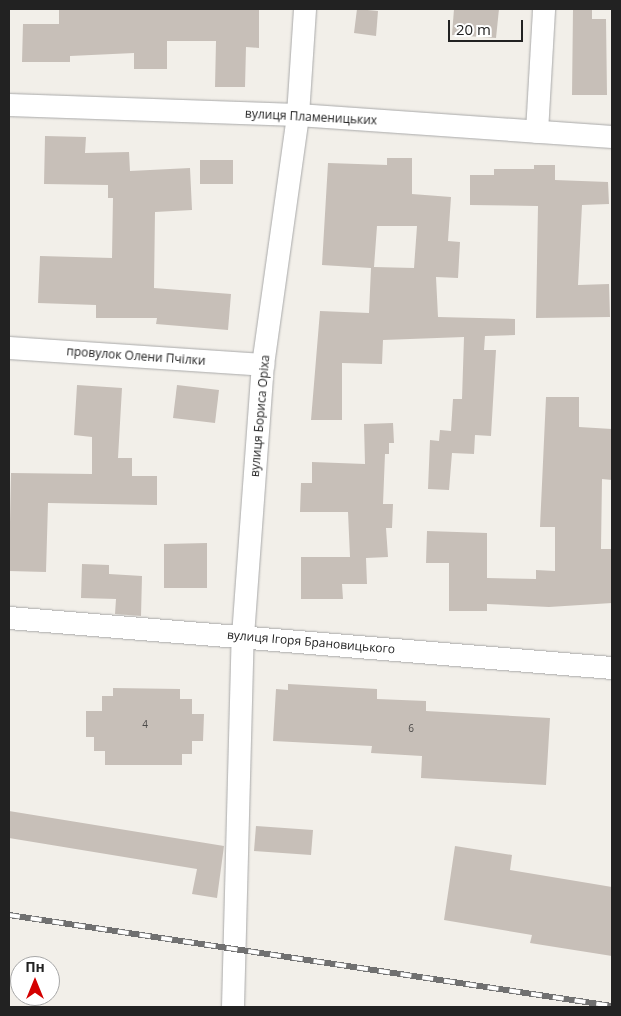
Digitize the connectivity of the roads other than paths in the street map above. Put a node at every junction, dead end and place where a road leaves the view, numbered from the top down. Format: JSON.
{"nodes":[{"id":1,"x":305,"y":9,"type":"edge"},
{"id":2,"x":544,"y":9,"type":"edge"},
{"id":3,"x":9,"y":105,"type":"edge"},
{"id":4,"x":298,"y":115,"type":"junction"},
{"id":5,"x":537,"y":132,"type":"junction"},
{"id":6,"x":612,"y":137,"type":"edge"},
{"id":7,"x":9,"y":348,"type":"edge"},
{"id":8,"x":263,"y":365,"type":"junction"},
{"id":9,"x":9,"y":618,"type":"edge"},
{"id":10,"x":242,"y":636,"type":"junction"},
{"id":11,"x":612,"y":668,"type":"edge"},
{"id":12,"x":233,"y":1007,"type":"edge"}],
"edges":[{"from":1,"to":4,"type":"street","name":"вулиця Бориса Оріха"},
{"from":2,"to":5,"type":"street"},
{"from":3,"to":4,"type":"street","name":"вулиця Пламеницьких"},
{"from":4,"to":5,"type":"street","name":"вулиця Пламеницьких"},
{"from":4,"to":8,"type":"street","name":"вулиця Бориса Оріха"},
{"from":5,"to":6,"type":"street","name":"вулиця Пламеницьких"},
{"from":7,"to":8,"type":"street","name":"провулок Олени Пчілки"},
{"from":8,"to":10,"type":"street","name":"вулиця Бориса Оріха"},
{"from":9,"to":10,"type":"street","name":"вулиця Ігоря Брановицького"},
{"from":10,"to":11,"type":"street","name":"вулиця Ігоря Брановицького"},
{"from":10,"to":12,"type":"street","name":"вулиця Бориса Оріха"}]}
